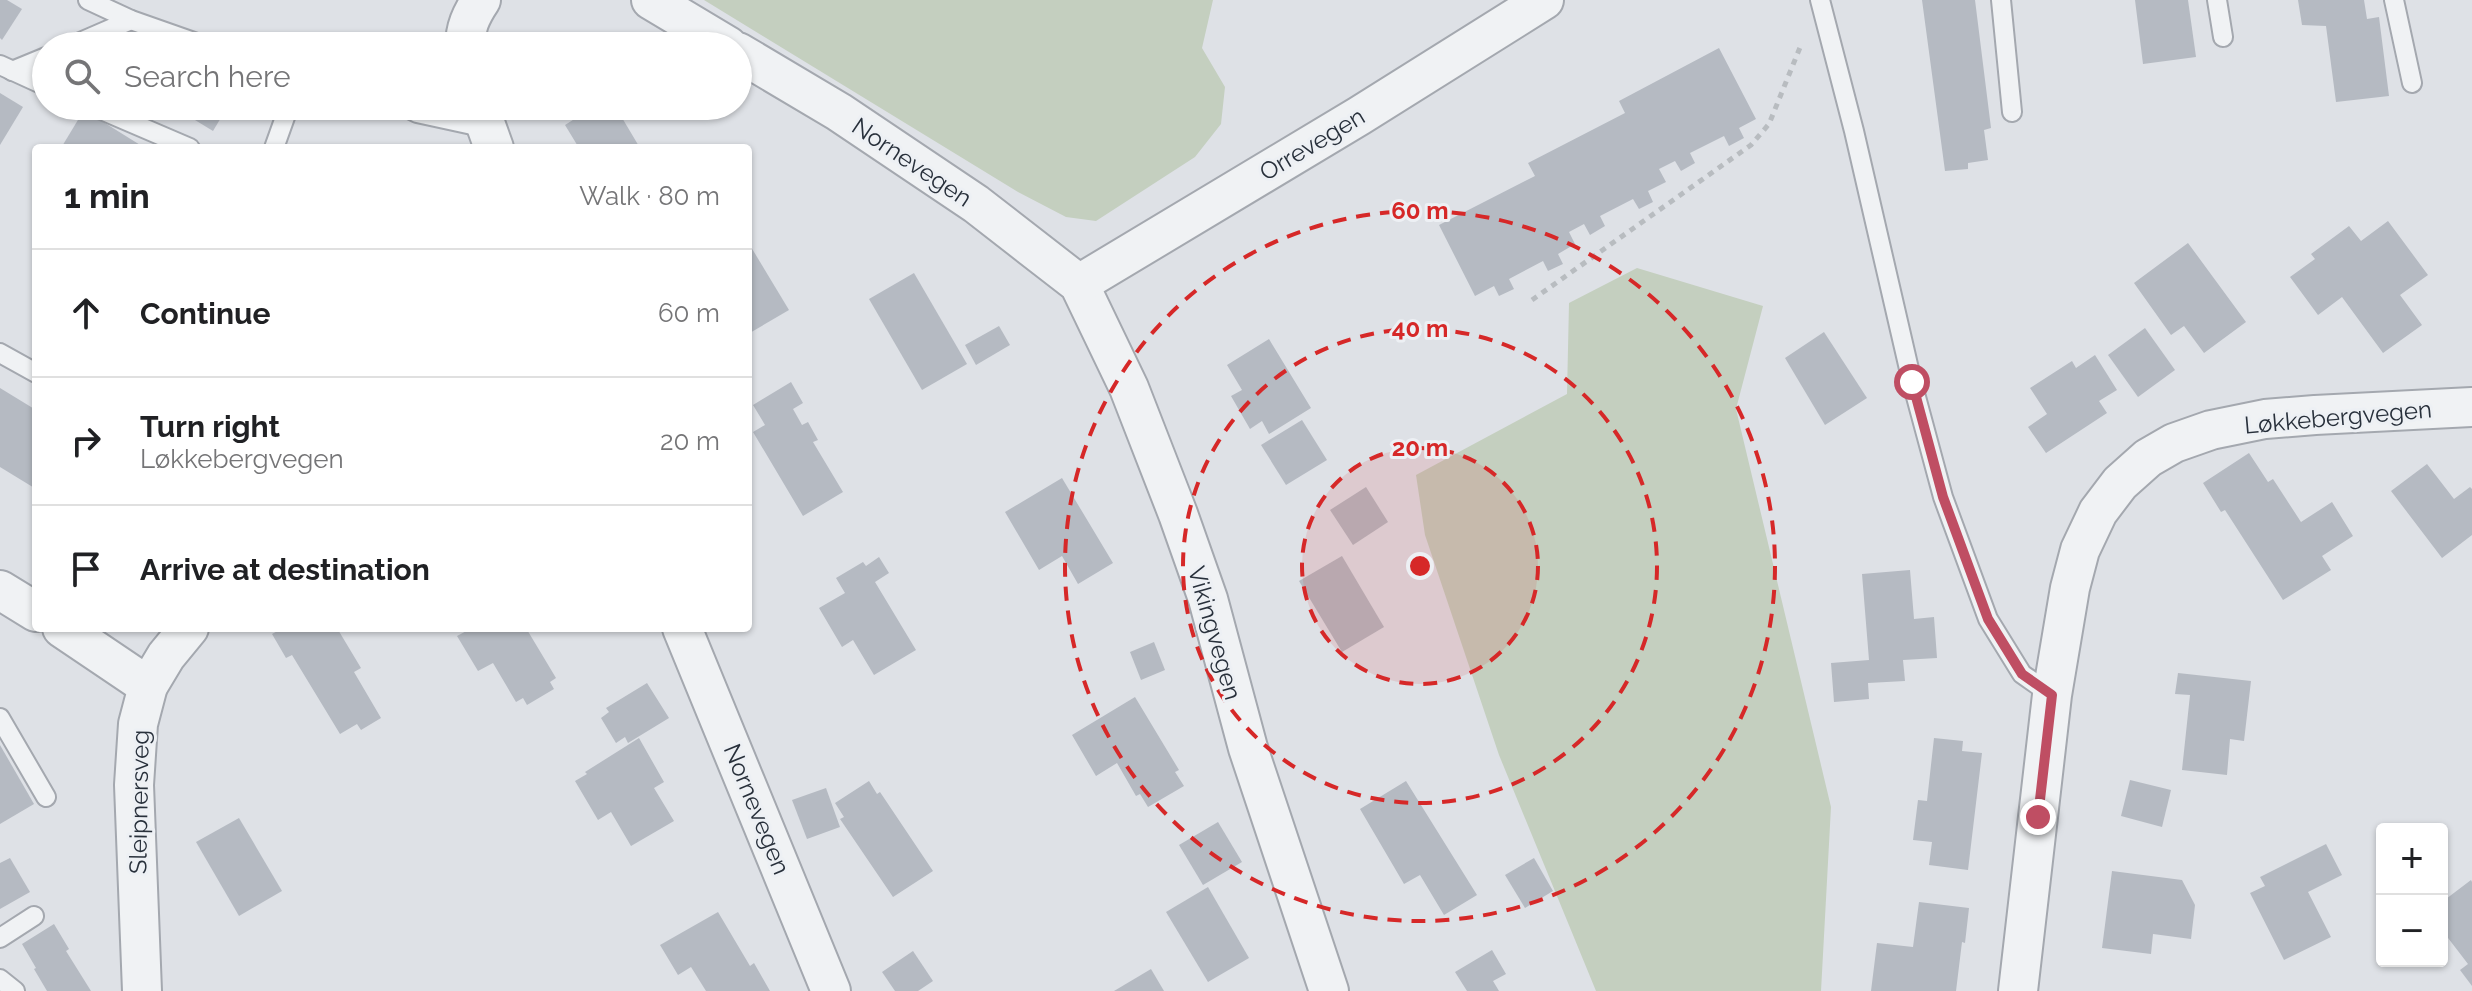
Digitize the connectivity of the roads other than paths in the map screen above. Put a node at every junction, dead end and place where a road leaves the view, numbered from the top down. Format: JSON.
{"nodes":[{"id":1,"x":88,"y":0,"type":"edge"},
{"id":2,"x":481,"y":0,"type":"edge"},
{"id":3,"x":651,"y":0,"type":"edge"},
{"id":4,"x":1544,"y":0,"type":"edge"},
{"id":5,"x":1820,"y":0,"type":"edge"},
{"id":6,"x":2001,"y":0,"type":"edge"},
{"id":7,"x":2217,"y":0,"type":"edge"},
{"id":8,"x":2394,"y":0,"type":"edge"},
{"id":9,"x":131,"y":20,"type":"junction"},
{"id":10,"x":103,"y":32,"type":"edge"},
{"id":11,"x":165,"y":32,"type":"edge"},
{"id":12,"x":465,"y":32,"type":"edge"},
{"id":13,"x":705,"y":32,"type":"edge"},
{"id":14,"x":2223,"y":37,"type":"dead end"},
{"id":15,"x":752,"y":60,"type":"edge"},
{"id":16,"x":32,"y":61,"type":"edge"},
{"id":17,"x":6,"y":68,"type":"edge"},
{"id":18,"x":32,"y":80,"type":"edge"},
{"id":19,"x":2412,"y":83,"type":"dead end"},
{"id":20,"x":2012,"y":112,"type":"dead end"},
{"id":21,"x":125,"y":120,"type":"edge"},
{"id":22,"x":284,"y":120,"type":"edge"},
{"id":23,"x":449,"y":120,"type":"edge"},
{"id":24,"x":486,"y":127,"type":"edge"},
{"id":25,"x":181,"y":144,"type":"edge"},
{"id":26,"x":275,"y":144,"type":"edge"},
{"id":27,"x":1079,"y":284,"type":"junction"},
{"id":28,"x":0,"y":353,"type":"edge"},
{"id":29,"x":32,"y":371,"type":"edge"},
{"id":30,"x":2472,"y":407,"type":"edge"},
{"id":31,"x":0,"y":590,"type":"edge"},
{"id":32,"x":32,"y":610,"type":"edge"},
{"id":33,"x":186,"y":632,"type":"edge"},
{"id":34,"x":684,"y":632,"type":"edge"},
{"id":35,"x":83,"y":634,"type":"edge"},
{"id":36,"x":148,"y":686,"type":"junction"},
{"id":37,"x":2052,"y":695,"type":"junction"},
{"id":38,"x":0,"y":718,"type":"edge"},
{"id":39,"x":46,"y":797,"type":"dead end"},
{"id":40,"x":34,"y":916,"type":"dead end"},
{"id":41,"x":0,"y":938,"type":"edge"},
{"id":42,"x":0,"y":979,"type":"edge"},
{"id":43,"x":15,"y":991,"type":"edge"},
{"id":44,"x":142,"y":991,"type":"edge"},
{"id":45,"x":831,"y":991,"type":"edge"},
{"id":46,"x":1329,"y":991,"type":"edge"},
{"id":47,"x":2018,"y":991,"type":"edge"}],
"edges":[{"from":1,"to":9,"type":"lane"},
{"from":2,"to":12,"type":"street"},
{"from":3,"to":13,"type":"street"},
{"from":4,"to":27,"type":"street","name":"Orrevegen"},
{"from":5,"to":37,"type":"lane"},
{"from":6,"to":20,"type":"lane"},
{"from":7,"to":14,"type":"lane"},
{"from":8,"to":19,"type":"lane"},
{"from":9,"to":10,"type":"lane"},
{"from":9,"to":11,"type":"lane"},
{"from":15,"to":27,"type":"street","name":"Nornevegen"},
{"from":16,"to":17,"type":"lane"},
{"from":17,"to":18,"type":"lane"},
{"from":21,"to":25,"type":"lane"},
{"from":22,"to":26,"type":"lane"},
{"from":23,"to":24,"type":"lane"},
{"from":27,"to":46,"type":"street","name":"Vikingvegen"},
{"from":28,"to":29,"type":"lane"},
{"from":30,"to":37,"type":"street","name":"Løkkebergvegen"},
{"from":31,"to":32,"type":"street"},
{"from":33,"to":36,"type":"street","name":"Sleipnersveg"},
{"from":34,"to":45,"type":"street","name":"Nornevegen"},
{"from":35,"to":36,"type":"street"},
{"from":36,"to":44,"type":"street","name":"Sleipnersveg"},
{"from":37,"to":47,"type":"street","name":"Løkkebergvegen"},
{"from":38,"to":39,"type":"lane"},
{"from":40,"to":41,"type":"lane"},
{"from":42,"to":43,"type":"lane"}]}
